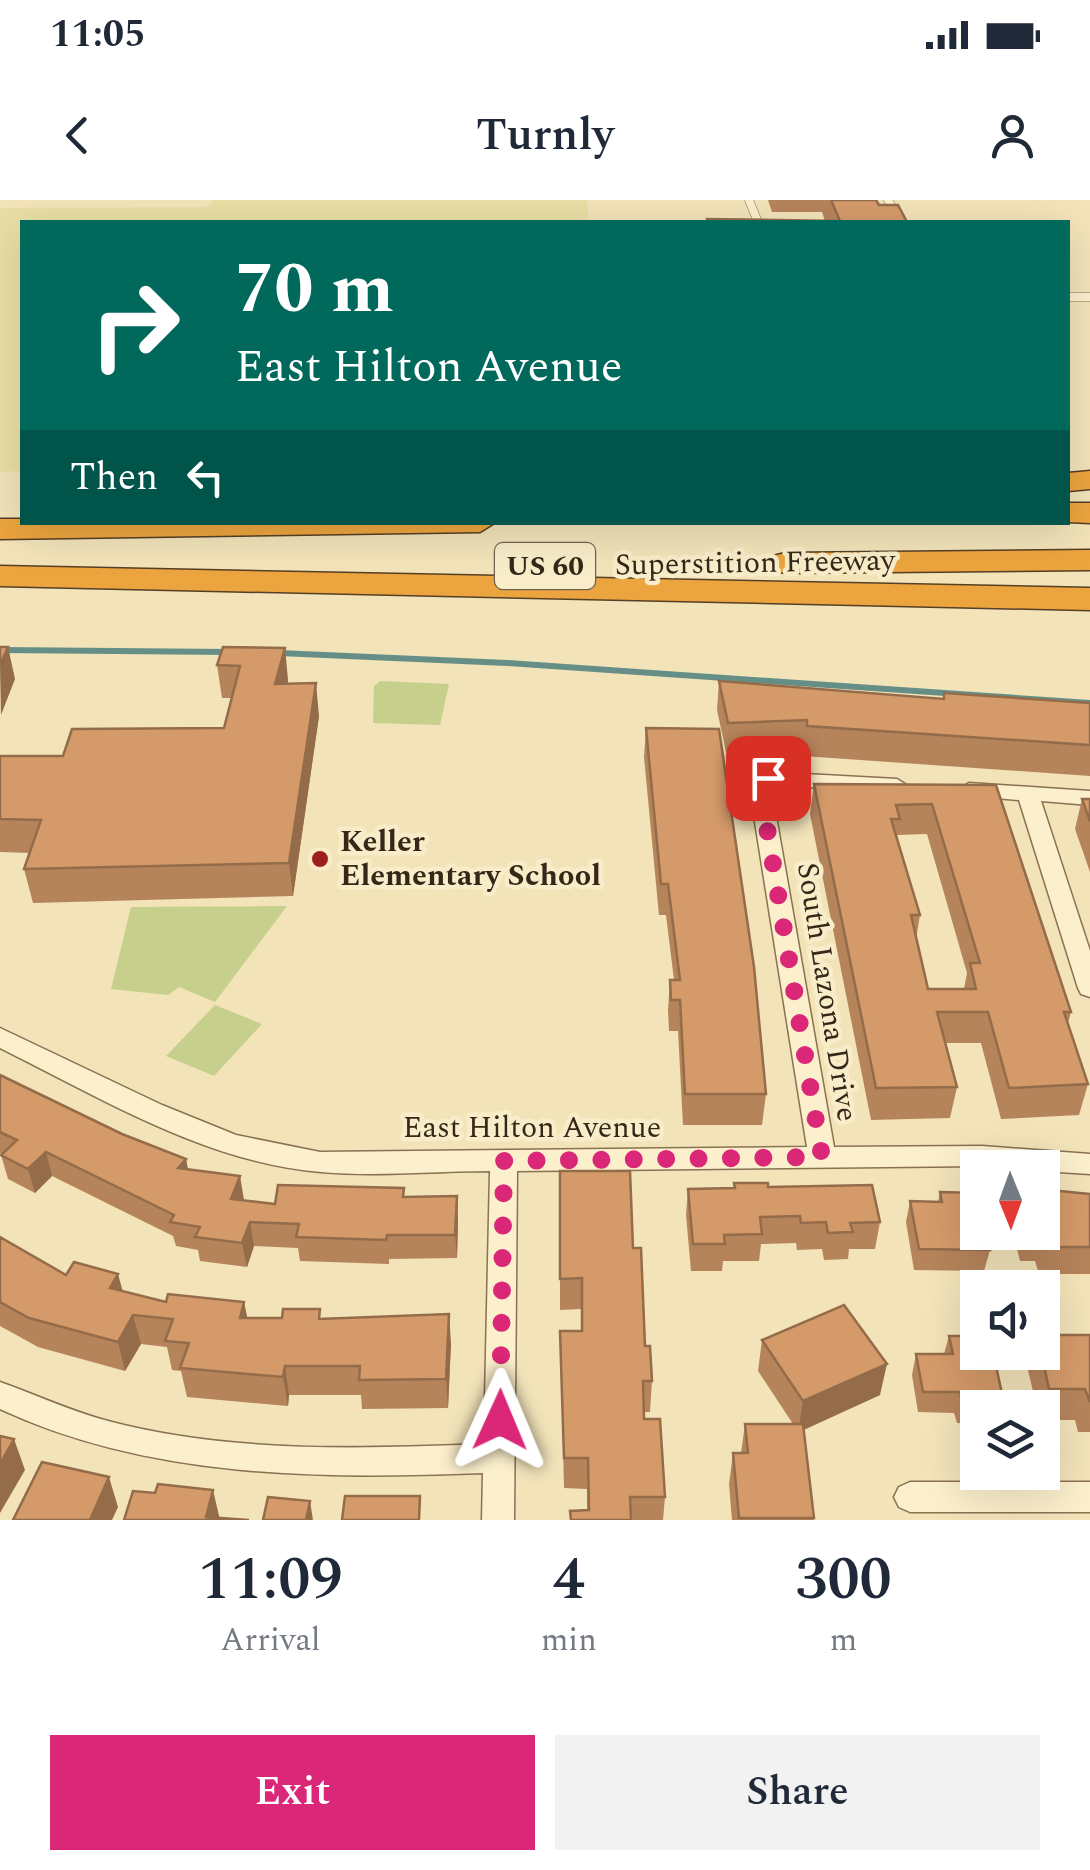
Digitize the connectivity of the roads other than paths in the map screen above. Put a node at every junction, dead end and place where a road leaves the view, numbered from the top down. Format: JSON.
{"nodes":[{"id":1,"x":301,"y":525,"type":"edge"},
{"id":2,"x":0,"y":529,"type":"edge"},
{"id":3,"x":1090,"y":560,"type":"edge"},
{"id":4,"x":0,"y":574,"type":"edge"},
{"id":5,"x":1090,"y":599,"type":"edge"},
{"id":6,"x":916,"y":787,"type":"edge"},
{"id":7,"x":953,"y":789,"type":"edge"},
{"id":8,"x":1028,"y":794,"type":"junction"},
{"id":9,"x":1090,"y":798,"type":"edge"},
{"id":10,"x":1090,"y":988,"type":"edge"},
{"id":11,"x":0,"y":1036,"type":"edge"},
{"id":12,"x":822,"y":1157,"type":"junction"},
{"id":13,"x":504,"y":1161,"type":"junction"},
{"id":14,"x":1090,"y":1164,"type":"edge"},
{"id":15,"x":0,"y":1395,"type":"edge"},
{"id":16,"x":499,"y":1458,"type":"junction"},
{"id":17,"x":910,"y":1497,"type":"dead end"},
{"id":18,"x":1090,"y":1498,"type":"edge"},
{"id":19,"x":498,"y":1520,"type":"edge"}],
"edges":[{"from":1,"to":2,"type":"highway","number":"US 60"},
{"from":3,"to":4,"type":"highway","name":"Superstition Freeway","number":"US 60"},
{"from":4,"to":5,"type":"highway"},
{"from":6,"to":12,"type":"street","name":"South Lazona Drive"},
{"from":7,"to":8,"type":"street"},
{"from":8,"to":9,"type":"street"},
{"from":8,"to":10,"type":"street"},
{"from":11,"to":13,"type":"street","name":"East Hilton Avenue"},
{"from":12,"to":13,"type":"street","name":"East Hilton Avenue"},
{"from":12,"to":14,"type":"street","name":"East Hilton Avenue"},
{"from":13,"to":16,"type":"street"},
{"from":15,"to":16,"type":"street"},
{"from":16,"to":19,"type":"street"},
{"from":17,"to":18,"type":"street"}]}
